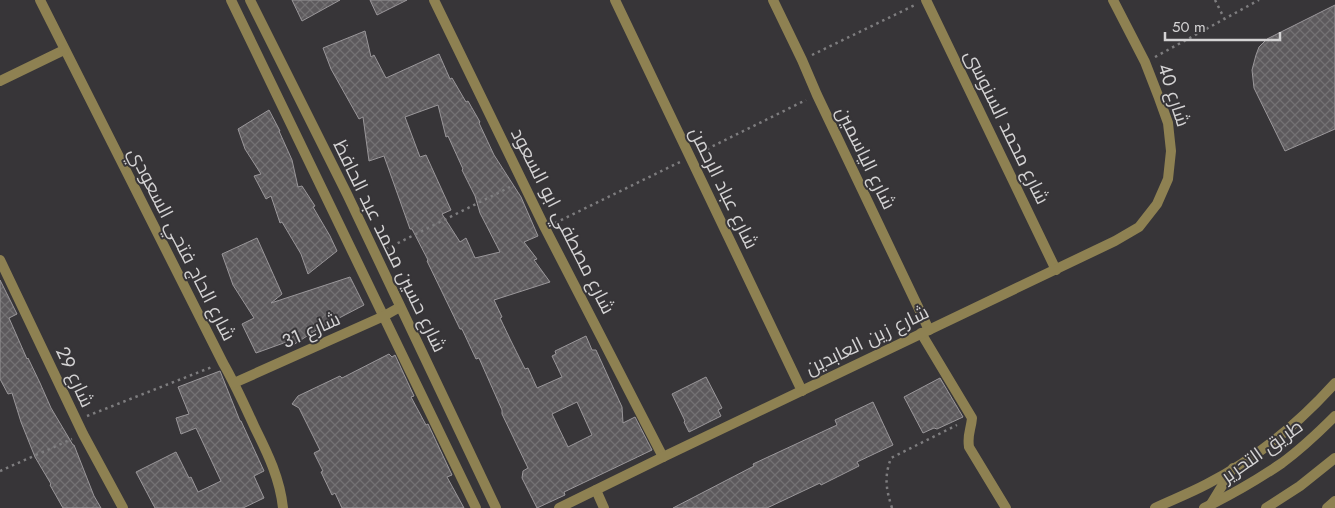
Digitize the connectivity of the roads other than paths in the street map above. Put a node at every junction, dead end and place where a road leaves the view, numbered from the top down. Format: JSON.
{"nodes":[{"id":1,"x":40,"y":0,"type":"edge"},
{"id":2,"x":231,"y":0,"type":"edge"},
{"id":3,"x":250,"y":0,"type":"edge"},
{"id":4,"x":434,"y":0,"type":"edge"},
{"id":5,"x":615,"y":0,"type":"edge"},
{"id":6,"x":773,"y":0,"type":"edge"},
{"id":7,"x":926,"y":0,"type":"edge"},
{"id":8,"x":1113,"y":0,"type":"edge"},
{"id":9,"x":64,"y":50,"type":"junction"},
{"id":10,"x":0,"y":81,"type":"edge"},
{"id":11,"x":1168,"y":179,"type":"joint"},
{"id":12,"x":0,"y":260,"type":"edge"},
{"id":13,"x":1056,"y":270,"type":"junction"},
{"id":14,"x":400,"y":307,"type":"junction"},
{"id":15,"x":384,"y":316,"type":"junction"},
{"id":16,"x":925,"y":332,"type":"junction"},
{"id":17,"x":1335,"y":382,"type":"edge"},
{"id":18,"x":234,"y":383,"type":"junction"},
{"id":19,"x":802,"y":391,"type":"junction"},
{"id":20,"x":1335,"y":416,"type":"edge"},
{"id":21,"x":663,"y":457,"type":"junction"},
{"id":22,"x":1335,"y":458,"type":"edge"},
{"id":23,"x":1233,"y":468,"type":"junction"},
{"id":24,"x":596,"y":490,"type":"junction"},
{"id":25,"x":1335,"y":501,"type":"edge"},
{"id":26,"x":1207,"y":506,"type":"edge"},
{"id":27,"x":123,"y":508,"type":"edge"},
{"id":28,"x":283,"y":508,"type":"edge"},
{"id":29,"x":476,"y":508,"type":"edge"},
{"id":30,"x":496,"y":508,"type":"edge"},
{"id":31,"x":559,"y":508,"type":"edge"},
{"id":32,"x":604,"y":508,"type":"edge"},
{"id":33,"x":1006,"y":508,"type":"edge"},
{"id":34,"x":1155,"y":508,"type":"edge"},
{"id":35,"x":1266,"y":508,"type":"edge"},
{"id":36,"x":1327,"y":508,"type":"edge"}],
"edges":[{"from":1,"to":9,"type":"street","name":"شارع الحاج فتحي السعودي"},
{"from":2,"to":15,"type":"street","name":"شارع حسين محمد عبد الحافظ"},
{"from":3,"to":14,"type":"street","name":"شارع حسين محمد عبد الحافظ"},
{"from":4,"to":21,"type":"street","name":"شارع مصطفي ابو السعود"},
{"from":5,"to":19,"type":"street","name":"شارع عباد الرحمن"},
{"from":6,"to":16,"type":"street","name":"شارع الياسمين"},
{"from":7,"to":13,"type":"street","name":"شارع محمد السنوسى"},
{"from":8,"to":11,"type":"street","name":"شارع 40"},
{"from":9,"to":10,"type":"street"},
{"from":9,"to":18,"type":"street","name":"شارع الحاج فتحي السعودي"},
{"from":11,"to":13,"type":"street","name":"شارع زين العابدين"},
{"from":12,"to":27,"type":"street","name":"شارع 29"},
{"from":13,"to":16,"type":"street","name":"شارع زين العابدين"},
{"from":14,"to":15,"type":"street","name":"شارع 31"},
{"from":14,"to":30,"type":"street","name":"شارع حسين محمد عبد الحافظ"},
{"from":15,"to":18,"type":"street","name":"شارع 31"},
{"from":15,"to":29,"type":"street","name":"شارع حسين محمد عبد الحافظ"},
{"from":16,"to":19,"type":"street","name":"شارع زين العابدين"},
{"from":16,"to":33,"type":"street","name":"شارع الياسمين"},
{"from":17,"to":23,"type":"street"},
{"from":18,"to":28,"type":"street","name":"شارع الحاج فتحي السعودي"},
{"from":19,"to":21,"type":"street","name":"شارع زين العابدين"},
{"from":20,"to":26,"type":"street","name":"طريق التحرير"},
{"from":21,"to":24,"type":"street","name":"شارع زين العابدين"},
{"from":22,"to":35,"type":"street"},
{"from":23,"to":26,"type":"street"},
{"from":23,"to":34,"type":"street"},
{"from":24,"to":31,"type":"street","name":"شارع زين العابدين"},
{"from":24,"to":32,"type":"street"},
{"from":25,"to":36,"type":"street"}]}
